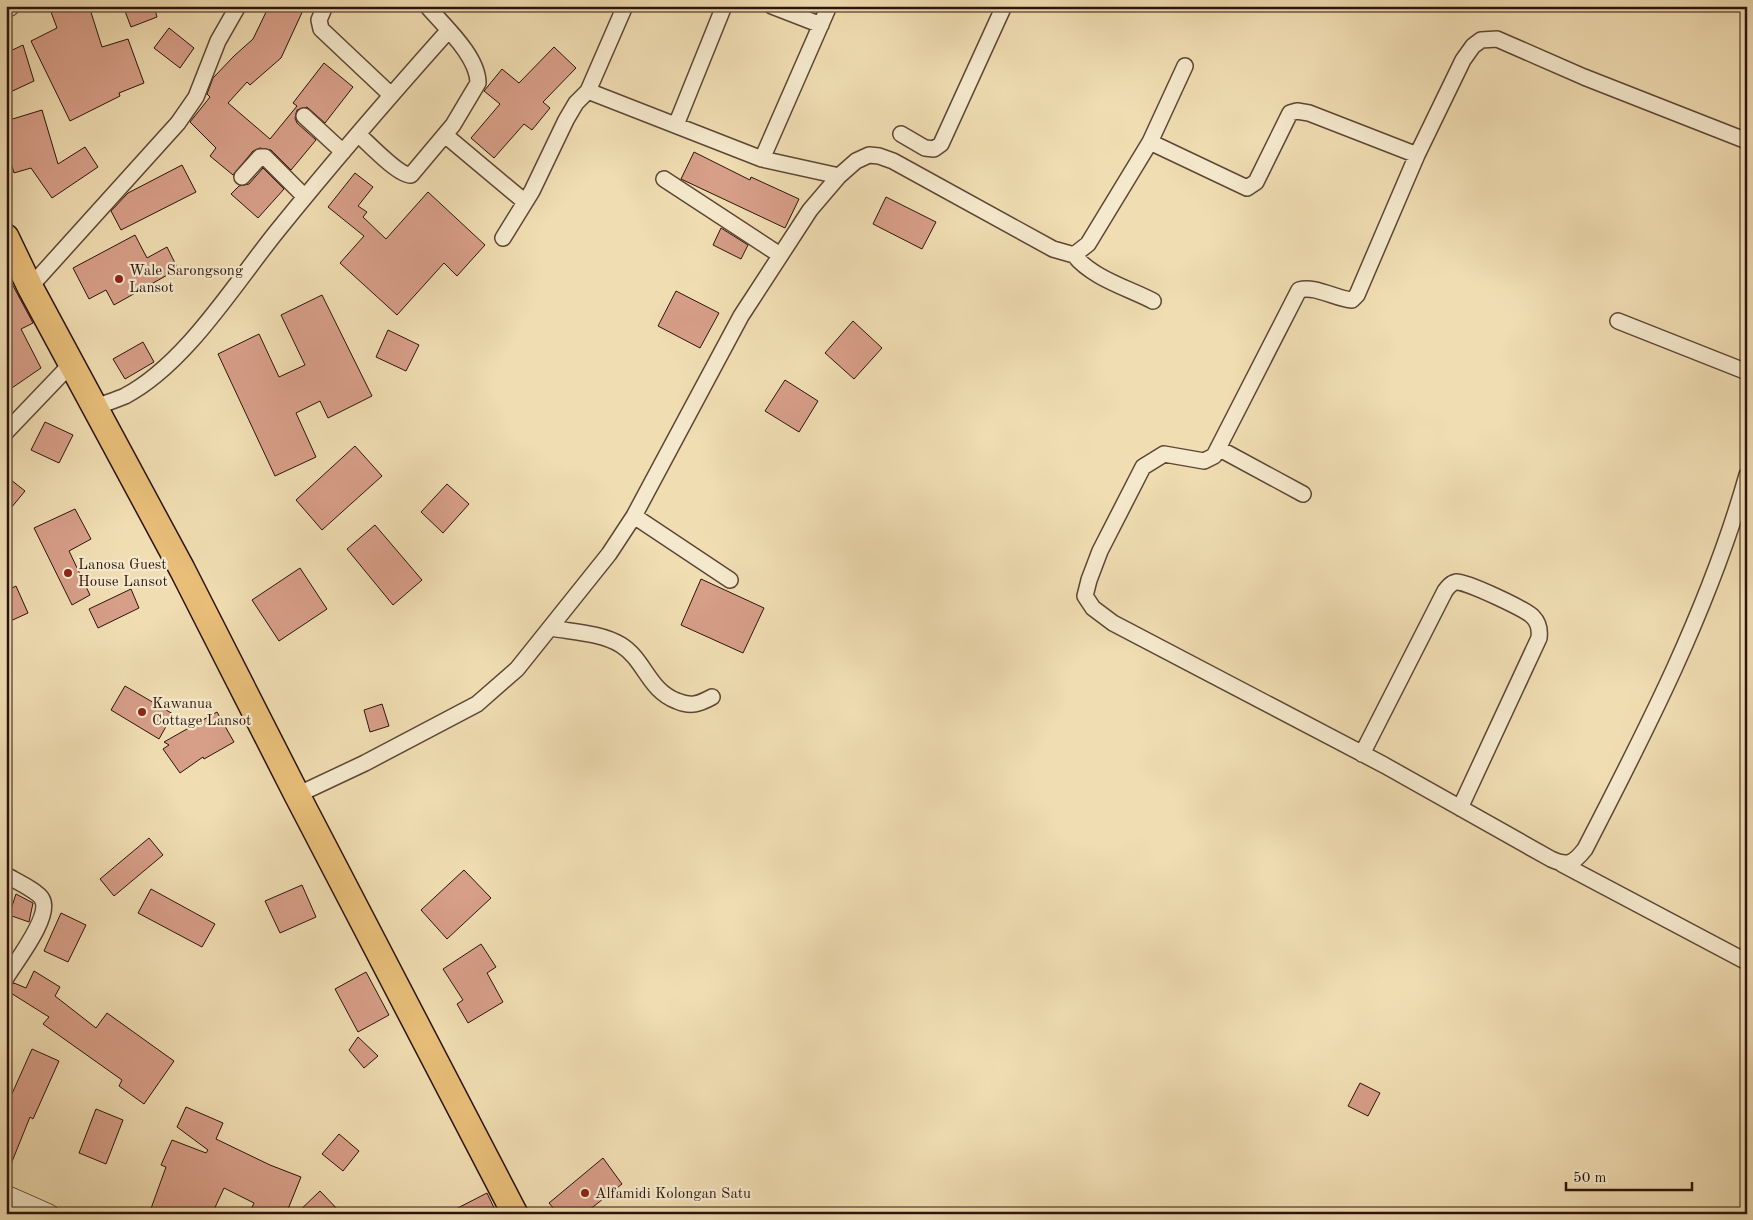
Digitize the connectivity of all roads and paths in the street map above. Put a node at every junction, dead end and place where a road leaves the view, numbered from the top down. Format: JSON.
{"nodes":[{"id":1,"x":10,"y":6,"type":"edge"},
{"id":2,"x":238,"y":6,"type":"edge"},
{"id":3,"x":326,"y":6,"type":"edge"},
{"id":4,"x":427,"y":6,"type":"edge"},
{"id":5,"x":625,"y":6,"type":"edge"},
{"id":6,"x":724,"y":6,"type":"edge"},
{"id":7,"x":772,"y":6,"type":"edge"},
{"id":8,"x":829,"y":6,"type":"edge"},
{"id":9,"x":1004,"y":6,"type":"edge"},
{"id":10,"x":6,"y":8,"type":"edge"},
{"id":11,"x":821,"y":25,"type":"junction"},
{"id":12,"x":448,"y":31,"type":"junction"},
{"id":13,"x":1185,"y":66,"type":"dead end"},
{"id":14,"x":588,"y":91,"type":"junction"},
{"id":15,"x":391,"y":95,"type":"junction"},
{"id":16,"x":304,"y":116,"type":"dead end"},
{"id":17,"x":676,"y":125,"type":"junction"},
{"id":18,"x":358,"y":134,"type":"junction"},
{"id":19,"x":901,"y":134,"type":"dead end"},
{"id":20,"x":444,"y":135,"type":"junction"},
{"id":21,"x":1747,"y":141,"type":"edge"},
{"id":22,"x":1150,"y":142,"type":"junction"},
{"id":23,"x":343,"y":152,"type":"junction"},
{"id":24,"x":1417,"y":155,"type":"junction"},
{"id":25,"x":762,"y":159,"type":"junction"},
{"id":26,"x":839,"y":176,"type":"junction"},
{"id":27,"x":242,"y":177,"type":"dead end"},
{"id":28,"x":664,"y":179,"type":"dead end"},
{"id":29,"x":305,"y":197,"type":"junction"},
{"id":30,"x":525,"y":202,"type":"junction"},
{"id":31,"x":6,"y":236,"type":"edge"},
{"id":32,"x":503,"y":238,"type":"dead end"},
{"id":33,"x":780,"y":255,"type":"junction"},
{"id":34,"x":1074,"y":256,"type":"junction"},
{"id":35,"x":30,"y":287,"type":"junction"},
{"id":36,"x":1153,"y":301,"type":"dead end"},
{"id":37,"x":1618,"y":321,"type":"dead end"},
{"id":38,"x":72,"y":363,"type":"junction"},
{"id":39,"x":1747,"y":372,"type":"edge"},
{"id":40,"x":96,"y":407,"type":"junction"},
{"id":41,"x":6,"y":432,"type":"edge"},
{"id":42,"x":1218,"y":448,"type":"junction"},
{"id":43,"x":1747,"y":475,"type":"edge"},
{"id":44,"x":1304,"y":494,"type":"dead end"},
{"id":45,"x":634,"y":516,"type":"junction"},
{"id":46,"x":730,"y":580,"type":"dead end"},
{"id":47,"x":551,"y":628,"type":"junction"},
{"id":48,"x":712,"y":697,"type":"dead end"},
{"id":49,"x":1362,"y":754,"type":"junction"},
{"id":50,"x":297,"y":795,"type":"junction"},
{"id":51,"x":1460,"y":808,"type":"junction"},
{"id":52,"x":1562,"y":864,"type":"junction"},
{"id":53,"x":6,"y":875,"type":"edge"},
{"id":54,"x":1747,"y":962,"type":"edge"},
{"id":55,"x":6,"y":978,"type":"edge"},
{"id":56,"x":6,"y":1195,"type":"edge"},
{"id":57,"x":49,"y":1214,"type":"edge"},
{"id":58,"x":515,"y":1214,"type":"edge"}],
"edges":[{"from":1,"to":10,"type":"street"},
{"from":2,"to":35,"type":"street"},
{"from":3,"to":15,"type":"street"},
{"from":4,"to":12,"type":"street"},
{"from":5,"to":14,"type":"street"},
{"from":6,"to":17,"type":"street"},
{"from":7,"to":11,"type":"street"},
{"from":8,"to":11,"type":"street"},
{"from":9,"to":19,"type":"street"},
{"from":11,"to":25,"type":"street"},
{"from":12,"to":15,"type":"street"},
{"from":12,"to":20,"type":"street"},
{"from":13,"to":22,"type":"street"},
{"from":14,"to":17,"type":"street"},
{"from":14,"to":30,"type":"street"},
{"from":15,"to":18,"type":"street"},
{"from":16,"to":23,"type":"street"},
{"from":17,"to":25,"type":"street"},
{"from":18,"to":20,"type":"street"},
{"from":18,"to":23,"type":"street"},
{"from":20,"to":30,"type":"street"},
{"from":21,"to":24,"type":"street"},
{"from":22,"to":24,"type":"street"},
{"from":22,"to":34,"type":"street"},
{"from":23,"to":29,"type":"street"},
{"from":24,"to":42,"type":"street"},
{"from":25,"to":26,"type":"street"},
{"from":26,"to":33,"type":"street"},
{"from":26,"to":34,"type":"street"},
{"from":27,"to":29,"type":"street"},
{"from":28,"to":33,"type":"street"},
{"from":29,"to":40,"type":"street"},
{"from":30,"to":32,"type":"street"},
{"from":31,"to":35,"type":"highway"},
{"from":33,"to":45,"type":"street"},
{"from":34,"to":36,"type":"street"},
{"from":35,"to":38,"type":"highway"},
{"from":37,"to":39,"type":"street"},
{"from":38,"to":40,"type":"highway"},
{"from":38,"to":41,"type":"street"},
{"from":40,"to":50,"type":"highway"},
{"from":42,"to":44,"type":"street"},
{"from":42,"to":49,"type":"street"},
{"from":43,"to":52,"type":"street"},
{"from":45,"to":46,"type":"street"},
{"from":45,"to":47,"type":"street"},
{"from":47,"to":48,"type":"street"},
{"from":47,"to":50,"type":"street"},
{"from":49,"to":51,"type":"street"},
{"from":49,"to":51,"type":"street"},
{"from":50,"to":58,"type":"highway"},
{"from":51,"to":52,"type":"street"},
{"from":52,"to":54,"type":"street"},
{"from":53,"to":55,"type":"street"},
{"from":56,"to":57,"type":"street"}]}
